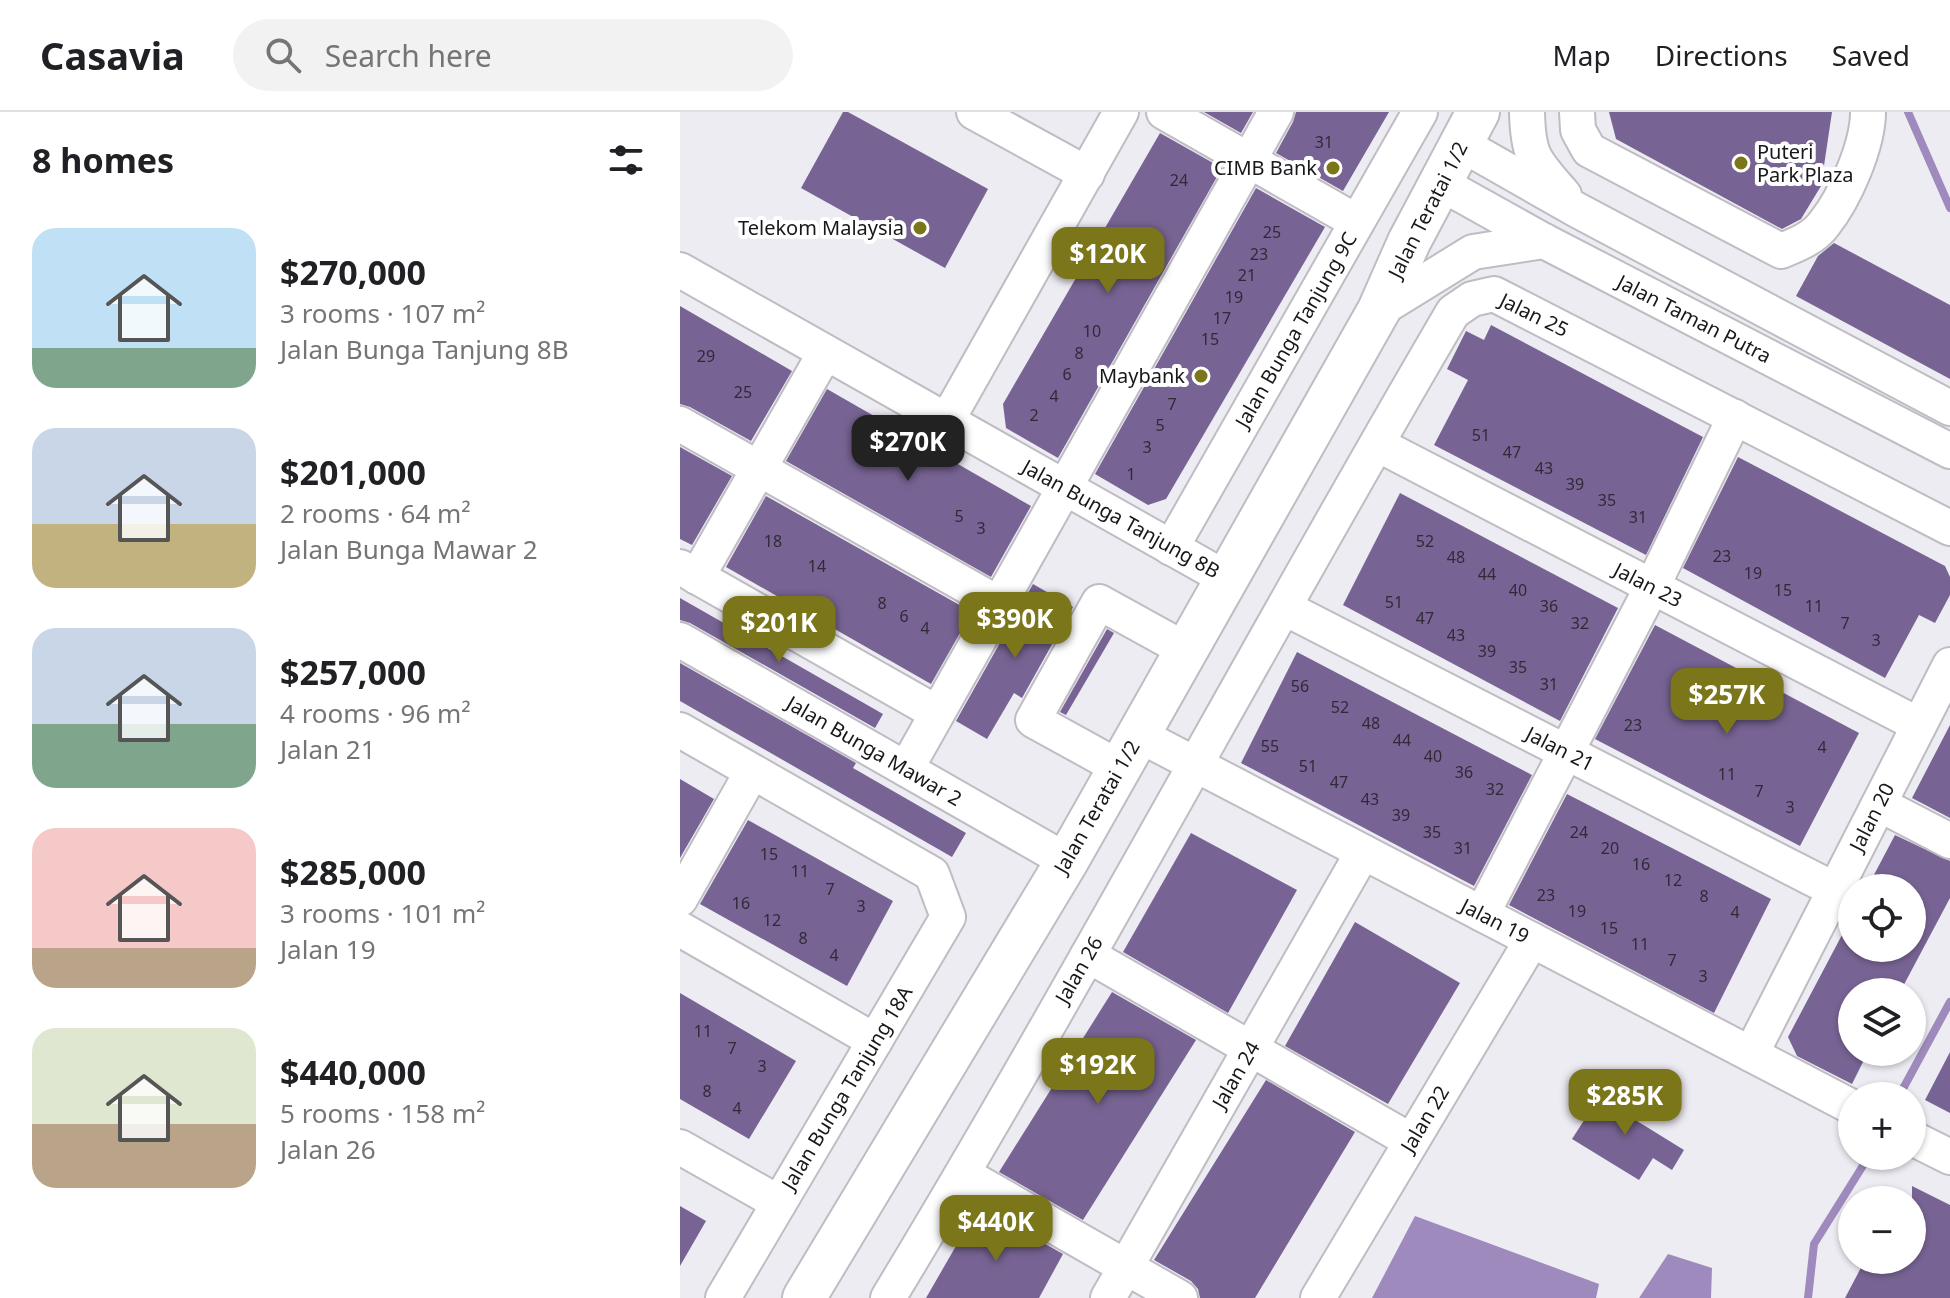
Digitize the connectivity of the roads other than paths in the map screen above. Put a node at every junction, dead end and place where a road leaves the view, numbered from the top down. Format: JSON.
{"nodes":[{"id":1,"x":974,"y":112,"type":"edge"},
{"id":2,"x":1121,"y":112,"type":"edge"},
{"id":3,"x":1164,"y":112,"type":"edge"},
{"id":4,"x":1276,"y":112,"type":"edge"},
{"id":5,"x":1420,"y":112,"type":"edge"},
{"id":6,"x":1510,"y":112,"type":"edge"},
{"id":7,"x":1527,"y":112,"type":"edge"},
{"id":8,"x":1577,"y":112,"type":"edge"},
{"id":9,"x":1868,"y":112,"type":"edge"},
{"id":10,"x":1475,"y":138,"type":"edge"},
{"id":11,"x":1249,"y":161,"type":"junction"},
{"id":12,"x":1087,"y":174,"type":"junction"},
{"id":13,"x":1453,"y":190,"type":"junction"},
{"id":14,"x":1577,"y":210,"type":"junction"},
{"id":15,"x":1357,"y":222,"type":"junction"},
{"id":16,"x":1544,"y":241,"type":"junction"},
{"id":17,"x":680,"y":270,"type":"edge"},
{"id":18,"x":1379,"y":310,"type":"junction"},
{"id":19,"x":825,"y":353,"type":"junction"},
{"id":20,"x":1950,"y":408,"type":"edge"},
{"id":21,"x":1735,"y":417,"type":"junction"},
{"id":22,"x":946,"y":422,"type":"junction"},
{"id":23,"x":680,"y":424,"type":"edge"},
{"id":24,"x":1377,"y":444,"type":"junction"},
{"id":25,"x":1950,"y":451,"type":"edge"},
{"id":26,"x":759,"y":468,"type":"junction"},
{"id":27,"x":1065,"y":488,"type":"junction"},
{"id":28,"x":1950,"y":528,"type":"edge"},
{"id":29,"x":1171,"y":548,"type":"junction"},
{"id":30,"x":689,"y":572,"type":"edge"},
{"id":31,"x":1227,"y":579,"type":"junction"},
{"id":32,"x":1652,"y":587,"type":"junction"},
{"id":33,"x":999,"y":604,"type":"junction"},
{"id":34,"x":1285,"y":608,"type":"junction"},
{"id":35,"x":680,"y":640,"type":"edge"},
{"id":36,"x":1186,"y":650,"type":"junction"},
{"id":37,"x":1950,"y":665,"type":"edge"},
{"id":38,"x":937,"y":713,"type":"junction"},
{"id":39,"x":1919,"y":725,"type":"junction"},
{"id":40,"x":680,"y":730,"type":"edge"},
{"id":41,"x":1129,"y":752,"type":"junction"},
{"id":42,"x":1568,"y":753,"type":"junction"},
{"id":43,"x":1196,"y":766,"type":"junction"},
{"id":44,"x":906,"y":769,"type":"junction"},
{"id":45,"x":752,"y":772,"type":"junction"},
{"id":46,"x":1879,"y":804,"type":"junction"},
{"id":47,"x":1950,"y":841,"type":"edge"},
{"id":48,"x":1363,"y":852,"type":"junction"},
{"id":49,"x":1067,"y":861,"type":"junction"},
{"id":50,"x":1835,"y":890,"type":"junction"},
{"id":51,"x":680,"y":899,"type":"edge"},
{"id":52,"x":1482,"y":914,"type":"junction"},
{"id":53,"x":680,"y":929,"type":"edge"},
{"id":54,"x":1532,"y":940,"type":"junction"},
{"id":55,"x":1088,"y":955,"type":"junction"},
{"id":56,"x":875,"y":1041,"type":"junction"},
{"id":57,"x":1251,"y":1049,"type":"junction"},
{"id":58,"x":1751,"y":1054,"type":"junction"},
{"id":59,"x":1838,"y":1100,"type":"edge"},
{"id":60,"x":1411,"y":1141,"type":"junction"},
{"id":61,"x":1926,"y":1145,"type":"edge"},
{"id":62,"x":680,"y":1147,"type":"edge"},
{"id":63,"x":1950,"y":1157,"type":"edge"},
{"id":64,"x":963,"y":1174,"type":"junction"},
{"id":65,"x":779,"y":1203,"type":"junction"},
{"id":66,"x":1125,"y":1267,"type":"junction"},
{"id":67,"x":723,"y":1298,"type":"edge"},
{"id":68,"x":804,"y":1298,"type":"edge"},
{"id":69,"x":888,"y":1298,"type":"edge"},
{"id":70,"x":1108,"y":1298,"type":"edge"},
{"id":71,"x":1180,"y":1298,"type":"edge"},
{"id":72,"x":1318,"y":1298,"type":"edge"}],
"edges":[{"from":1,"to":12,"type":"street"},
{"from":2,"to":12,"type":"street"},
{"from":3,"to":11,"type":"street"},
{"from":4,"to":11,"type":"street"},
{"from":5,"to":15,"type":"street","name":"Jalan Bunga Tanjung 9C"},
{"from":6,"to":10,"type":"main road","name":"Jalan Teratai 1/2"},
{"from":7,"to":14,"type":"street"},
{"from":8,"to":9,"type":"street"},
{"from":10,"to":13,"type":"main road","name":"Jalan Teratai 1/2"},
{"from":10,"to":14,"type":"street","name":"Jalan Taman Putra"},
{"from":11,"to":15,"type":"street"},
{"from":11,"to":27,"type":"street"},
{"from":12,"to":22,"type":"street"},
{"from":13,"to":16,"type":"street","name":"Jalan Taman Putra"},
{"from":13,"to":18,"type":"main road","name":"Jalan Teratai 1/2"},
{"from":14,"to":20,"type":"street","name":"Jalan Taman Putra"},
{"from":15,"to":29,"type":"street","name":"Jalan Bunga Tanjung 9C"},
{"from":16,"to":18,"type":"street"},
{"from":16,"to":25,"type":"street","name":"Jalan Taman Putra"},
{"from":17,"to":19,"type":"street","name":"Jalan Bunga Tanjung 8B"},
{"from":18,"to":31,"type":"main road","name":"Jalan Teratai 1/2"},
{"from":19,"to":22,"type":"street","name":"Jalan Bunga Tanjung 8B"},
{"from":19,"to":26,"type":"street"},
{"from":21,"to":24,"type":"street","name":"Jalan 25"},
{"from":21,"to":28,"type":"street","name":"Jalan 25"},
{"from":21,"to":32,"type":"street"},
{"from":22,"to":27,"type":"street","name":"Jalan Bunga Tanjung 8B"},
{"from":23,"to":26,"type":"street"},
{"from":24,"to":32,"type":"street","name":"Jalan 23"},
{"from":24,"to":34,"type":"street","name":"Jalan 25"},
{"from":26,"to":30,"type":"street"},
{"from":26,"to":33,"type":"street"},
{"from":27,"to":29,"type":"street","name":"Jalan Bunga Tanjung 8B"},
{"from":27,"to":33,"type":"street"},
{"from":29,"to":31,"type":"street","name":"Jalan Bunga Tanjung 8B"},
{"from":30,"to":38,"type":"street"},
{"from":31,"to":36,"type":"main road","name":"Jalan Teratai 1/2"},
{"from":32,"to":39,"type":"street","name":"Jalan 23"},
{"from":32,"to":42,"type":"street"},
{"from":33,"to":38,"type":"street"},
{"from":34,"to":42,"type":"street","name":"Jalan 21"},
{"from":34,"to":43,"type":"street","name":"Jalan 25"},
{"from":35,"to":44,"type":"street","name":"Jalan Bunga Mawar 2"},
{"from":36,"to":41,"type":"main road","name":"Jalan Teratai 1/2"},
{"from":36,"to":41,"type":"street","name":"Jalan 19"},
{"from":37,"to":39,"type":"street","name":"Jalan 20"},
{"from":38,"to":44,"type":"street"},
{"from":39,"to":46,"type":"street","name":"Jalan 20"},
{"from":40,"to":45,"type":"street"},
{"from":41,"to":43,"type":"street","name":"Jalan 19"},
{"from":41,"to":49,"type":"main road","name":"Jalan Teratai 1/2"},
{"from":42,"to":50,"type":"street","name":"Jalan 21"},
{"from":42,"to":52,"type":"street"},
{"from":43,"to":48,"type":"street","name":"Jalan 19"},
{"from":43,"to":55,"type":"street","name":"Jalan 26"},
{"from":44,"to":49,"type":"street","name":"Jalan Bunga Mawar 2"},
{"from":45,"to":51,"type":"street"},
{"from":45,"to":56,"type":"street","name":"Jalan Bunga Tanjung 18A"},
{"from":46,"to":47,"type":"street"},
{"from":46,"to":50,"type":"street","name":"Jalan 20"},
{"from":48,"to":52,"type":"street","name":"Jalan 19"},
{"from":48,"to":57,"type":"street","name":"Jalan 24"},
{"from":49,"to":68,"type":"main road","name":"Jalan Teratai 1/2"},
{"from":50,"to":58,"type":"street","name":"Jalan 20"},
{"from":52,"to":54,"type":"street","name":"Jalan 19"},
{"from":53,"to":56,"type":"street"},
{"from":54,"to":58,"type":"street","name":"Jalan 19"},
{"from":54,"to":60,"type":"street","name":"Jalan 22"},
{"from":55,"to":57,"type":"street"},
{"from":55,"to":64,"type":"street","name":"Jalan 26"},
{"from":56,"to":65,"type":"street","name":"Jalan Bunga Tanjung 18A"},
{"from":57,"to":60,"type":"street"},
{"from":57,"to":66,"type":"street","name":"Jalan 24"},
{"from":58,"to":59,"type":"street","name":"Jalan 19"},
{"from":60,"to":72,"type":"street","name":"Jalan 22"},
{"from":61,"to":63,"type":"street"},
{"from":62,"to":65,"type":"street"},
{"from":64,"to":66,"type":"street"},
{"from":64,"to":69,"type":"street","name":"Jalan 26"},
{"from":65,"to":67,"type":"street","name":"Jalan Bunga Tanjung 18A"},
{"from":66,"to":70,"type":"street","name":"Jalan 24"},
{"from":66,"to":71,"type":"street"}]}
